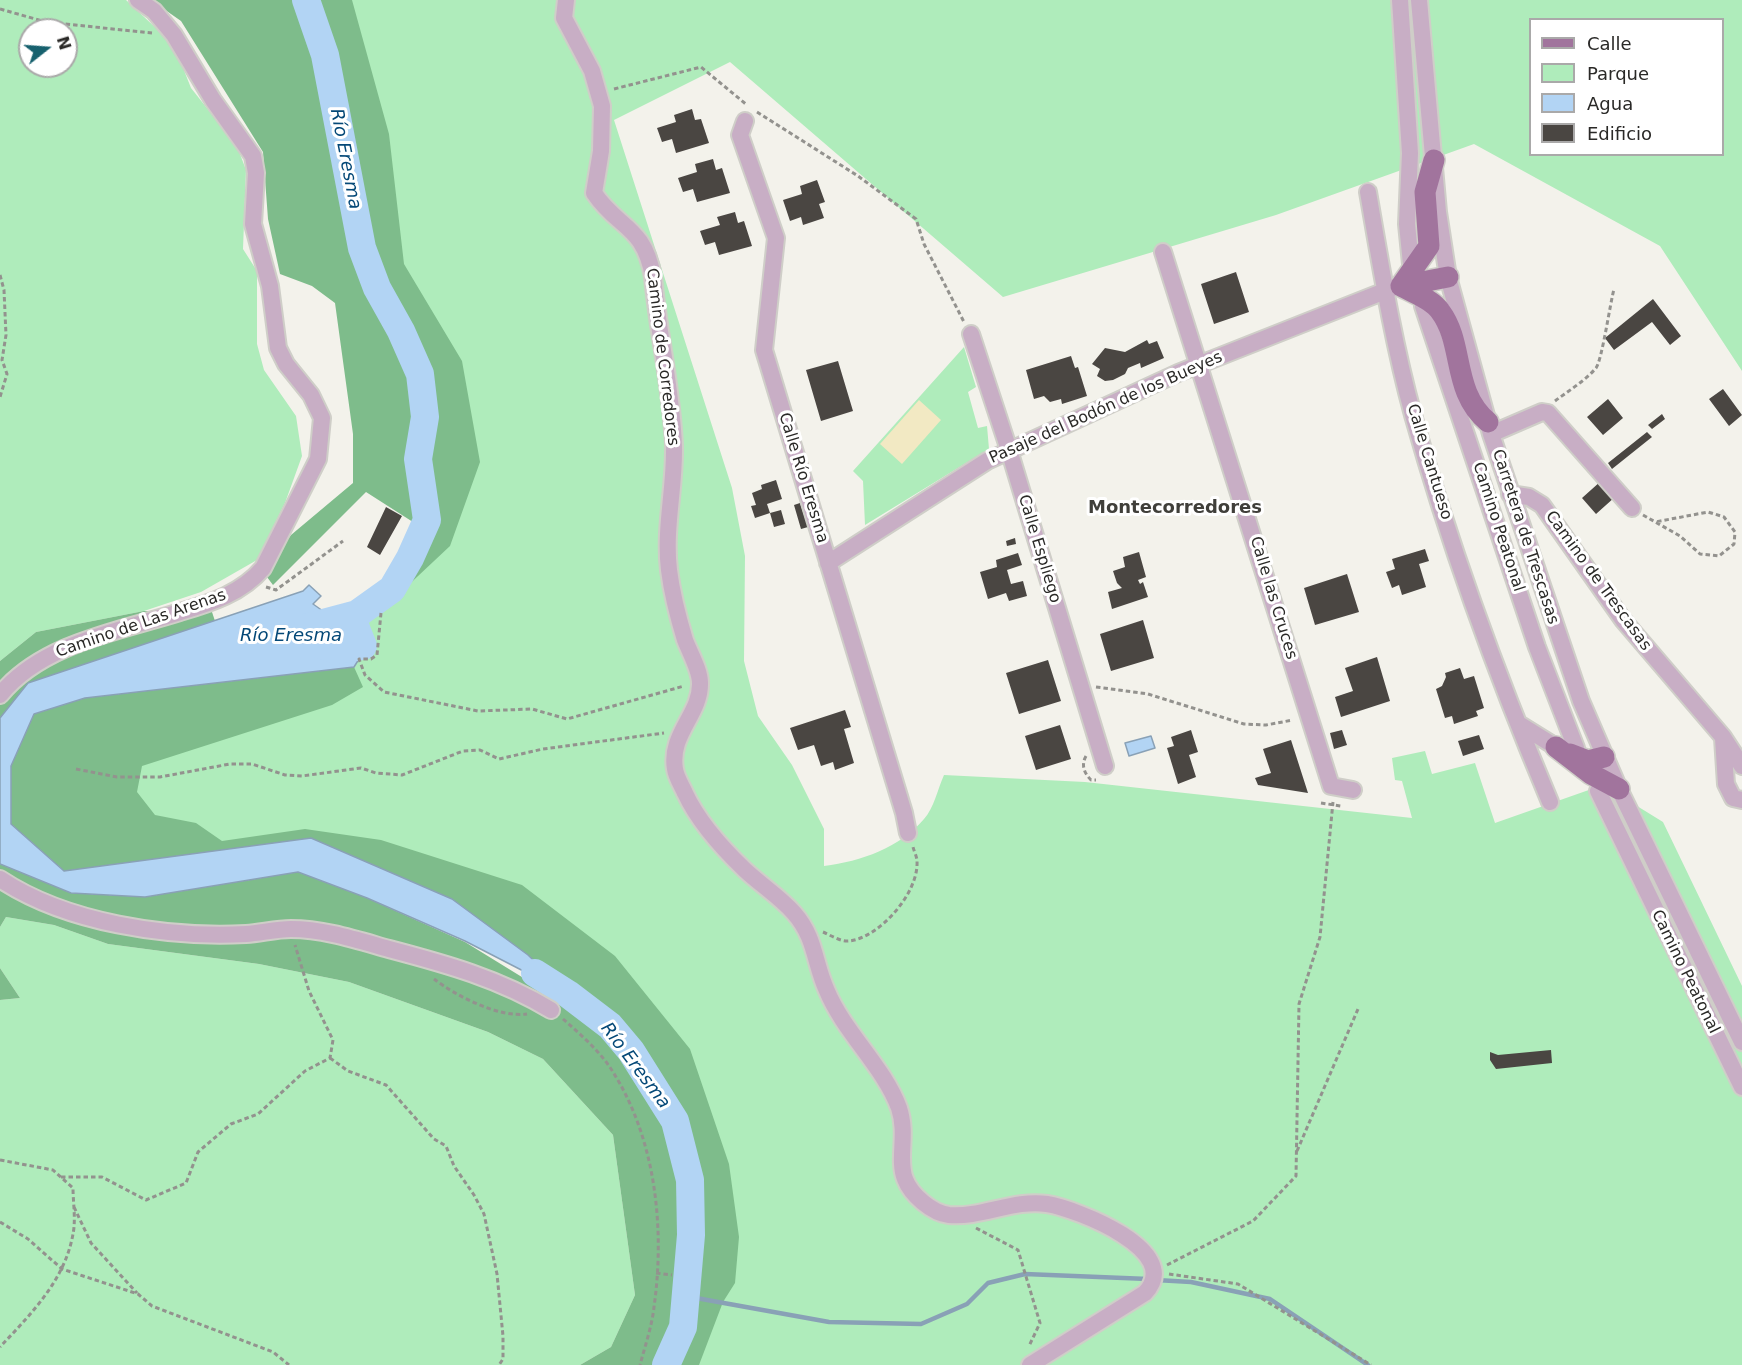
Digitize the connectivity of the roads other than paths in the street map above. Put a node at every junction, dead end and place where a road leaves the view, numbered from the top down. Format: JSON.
{"nodes":[{"id":1,"x":138,"y":0,"type":"edge"},
{"id":2,"x":566,"y":0,"type":"edge"},
{"id":3,"x":1400,"y":0,"type":"edge"},
{"id":4,"x":1419,"y":0,"type":"edge"},
{"id":5,"x":745,"y":121,"type":"dead end"},
{"id":6,"x":1434,"y":160,"type":"junction"},
{"id":7,"x":1368,"y":192,"type":"dead end"},
{"id":8,"x":1163,"y":252,"type":"dead end"},
{"id":9,"x":1411,"y":264,"type":"dead end"},
{"id":10,"x":1448,"y":277,"type":"junction"},
{"id":11,"x":1393,"y":288,"type":"junction"},
{"id":12,"x":1423,"y":306,"type":"dead end"},
{"id":13,"x":970,"y":334,"type":"road end"},
{"id":14,"x":1200,"y":364,"type":"junction"},
{"id":15,"x":1489,"y":428,"type":"junction"},
{"id":16,"x":1009,"y":450,"type":"junction"},
{"id":17,"x":1510,"y":494,"type":"junction"},
{"id":18,"x":1632,"y":508,"type":"road end"},
{"id":19,"x":828,"y":563,"type":"junction"},
{"id":20,"x":0,"y":695,"type":"edge"},
{"id":21,"x":1519,"y":724,"type":"junction"},
{"id":22,"x":1723,"y":737,"type":"junction"},
{"id":23,"x":1566,"y":748,"type":"junction"},
{"id":24,"x":1604,"y":757,"type":"junction"},
{"id":25,"x":1742,"y":765,"type":"edge"},
{"id":26,"x":1105,"y":766,"type":"dead end"},
{"id":27,"x":1619,"y":789,"type":"junction"},
{"id":28,"x":1353,"y":790,"type":"dead end"},
{"id":29,"x":1598,"y":791,"type":"dead end"},
{"id":30,"x":1742,"y":800,"type":"edge"},
{"id":31,"x":1550,"y":802,"type":"dead end"},
{"id":32,"x":908,"y":833,"type":"road end"},
{"id":33,"x":0,"y":879,"type":"edge"},
{"id":34,"x":550,"y":1010,"type":"road end"},
{"id":35,"x":1742,"y":1042,"type":"edge"},
{"id":36,"x":1742,"y":1087,"type":"edge"},
{"id":37,"x":1027,"y":1360,"type":"edge"}],
"edges":[{"from":1,"to":20,"type":"street","name":"Camino de Las Arenas"},
{"from":2,"to":37,"type":"street","name":"Camino de Corredores"},
{"from":3,"to":9,"type":"street"},
{"from":4,"to":6,"type":"street","name":"Carretera de Trescasas"},
{"from":5,"to":19,"type":"street","name":"Calle Río Eresma"},
{"from":6,"to":10,"type":"street","name":"Carretera de Trescasas"},
{"from":6,"to":11,"type":"main road"},
{"from":7,"to":11,"type":"street","name":"Calle Cantueso"},
{"from":8,"to":14,"type":"street","name":"Calle las Cruces"},
{"from":10,"to":11,"type":"main road"},
{"from":10,"to":15,"type":"street","name":"Carretera de Trescasas"},
{"from":11,"to":14,"type":"street","name":"Pasaje del Bodón de los Bueyes"},
{"from":11,"to":15,"type":"main road"},
{"from":11,"to":21,"type":"street","name":"Calle Cantueso"},
{"from":12,"to":23,"type":"street","name":"Camino Peatonal"},
{"from":13,"to":16,"type":"street","name":"Calle Espliego"},
{"from":14,"to":16,"type":"street","name":"Pasaje del Bodón de los Bueyes"},
{"from":14,"to":28,"type":"street","name":"Calle las Cruces"},
{"from":15,"to":17,"type":"street","name":"Carretera de Trescasas"},
{"from":15,"to":18,"type":"street"},
{"from":16,"to":19,"type":"street","name":"Pasaje del Bodón de los Bueyes"},
{"from":16,"to":26,"type":"street","name":"Calle Espliego"},
{"from":17,"to":22,"type":"street","name":"Camino de Trescasas"},
{"from":17,"to":24,"type":"street","name":"Carretera de Trescasas"},
{"from":19,"to":32,"type":"street","name":"Calle Río Eresma"},
{"from":21,"to":23,"type":"street"},
{"from":21,"to":31,"type":"street","name":"Calle Cantueso"},
{"from":22,"to":25,"type":"street","name":"Camino de Trescasas"},
{"from":22,"to":30,"type":"street"},
{"from":23,"to":24,"type":"main road"},
{"from":23,"to":27,"type":"main road"},
{"from":24,"to":27,"type":"street","name":"Carretera de Trescasas"},
{"from":27,"to":35,"type":"street","name":"Carretera de Trescasas"},
{"from":29,"to":36,"type":"street","name":"Camino Peatonal"},
{"from":33,"to":34,"type":"street"}]}
